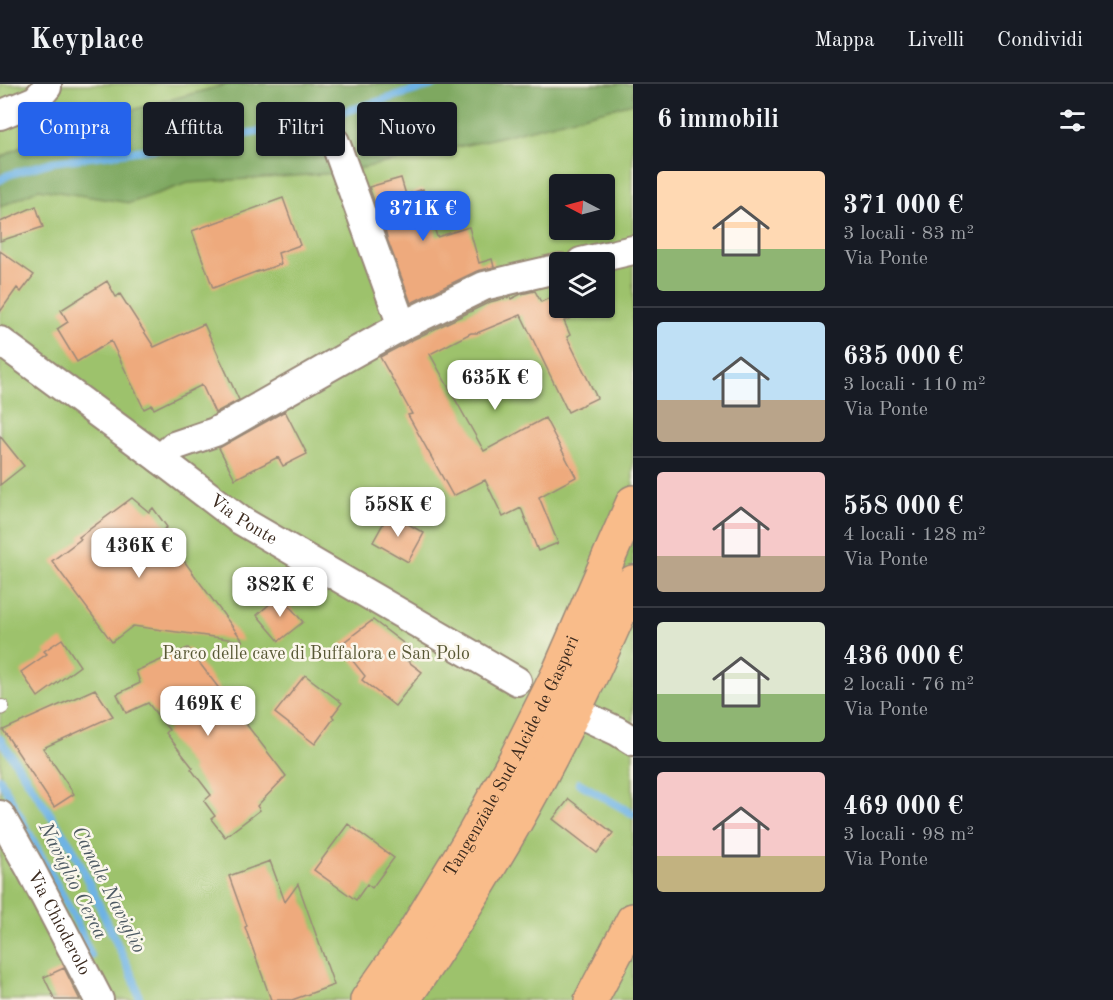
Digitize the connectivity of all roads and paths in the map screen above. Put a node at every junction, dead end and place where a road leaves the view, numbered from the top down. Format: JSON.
{"nodes":[{"id":1,"x":47,"y":84,"type":"edge"},
{"id":2,"x":0,"y":115,"type":"edge"},
{"id":3,"x":340,"y":156,"type":"edge"},
{"id":4,"x":633,"y":250,"type":"edge"},
{"id":5,"x":615,"y":254,"type":"edge"},
{"id":6,"x":549,"y":271,"type":"edge"},
{"id":7,"x":402,"y":326,"type":"junction"},
{"id":8,"x":0,"y":341,"type":"edge"},
{"id":9,"x":160,"y":459,"type":"junction"},
{"id":10,"x":633,"y":502,"type":"edge"},
{"id":11,"x":633,"y":582,"type":"edge"},
{"id":12,"x":517,"y":681,"type":"dead end"},
{"id":13,"x":589,"y":718,"type":"dead end"},
{"id":14,"x":633,"y":741,"type":"edge"},
{"id":15,"x":0,"y":815,"type":"edge"},
{"id":16,"x":633,"y":920,"type":"edge"},
{"id":17,"x":99,"y":1000,"type":"edge"},
{"id":18,"x":367,"y":1000,"type":"edge"},
{"id":19,"x":403,"y":1000,"type":"edge"},
{"id":20,"x":591,"y":1000,"type":"edge"}],
"edges":[{"from":1,"to":2,"type":"street"},
{"from":3,"to":7,"type":"street"},
{"from":4,"to":5,"type":"street"},
{"from":6,"to":7,"type":"street"},
{"from":7,"to":9,"type":"street"},
{"from":8,"to":9,"type":"street","name":"Via Ponte"},
{"from":9,"to":12,"type":"street","name":"Via Ponte"},
{"from":10,"to":18,"type":"highway","name":"Tangenziale Sud Alcide de Gasperi"},
{"from":11,"to":19,"type":"highway","name":"Tangenziale Sud Alcide de Gasperi"},
{"from":13,"to":14,"type":"street"},
{"from":15,"to":17,"type":"street","name":"Via Chioderolo"},
{"from":16,"to":20,"type":"highway"}]}
